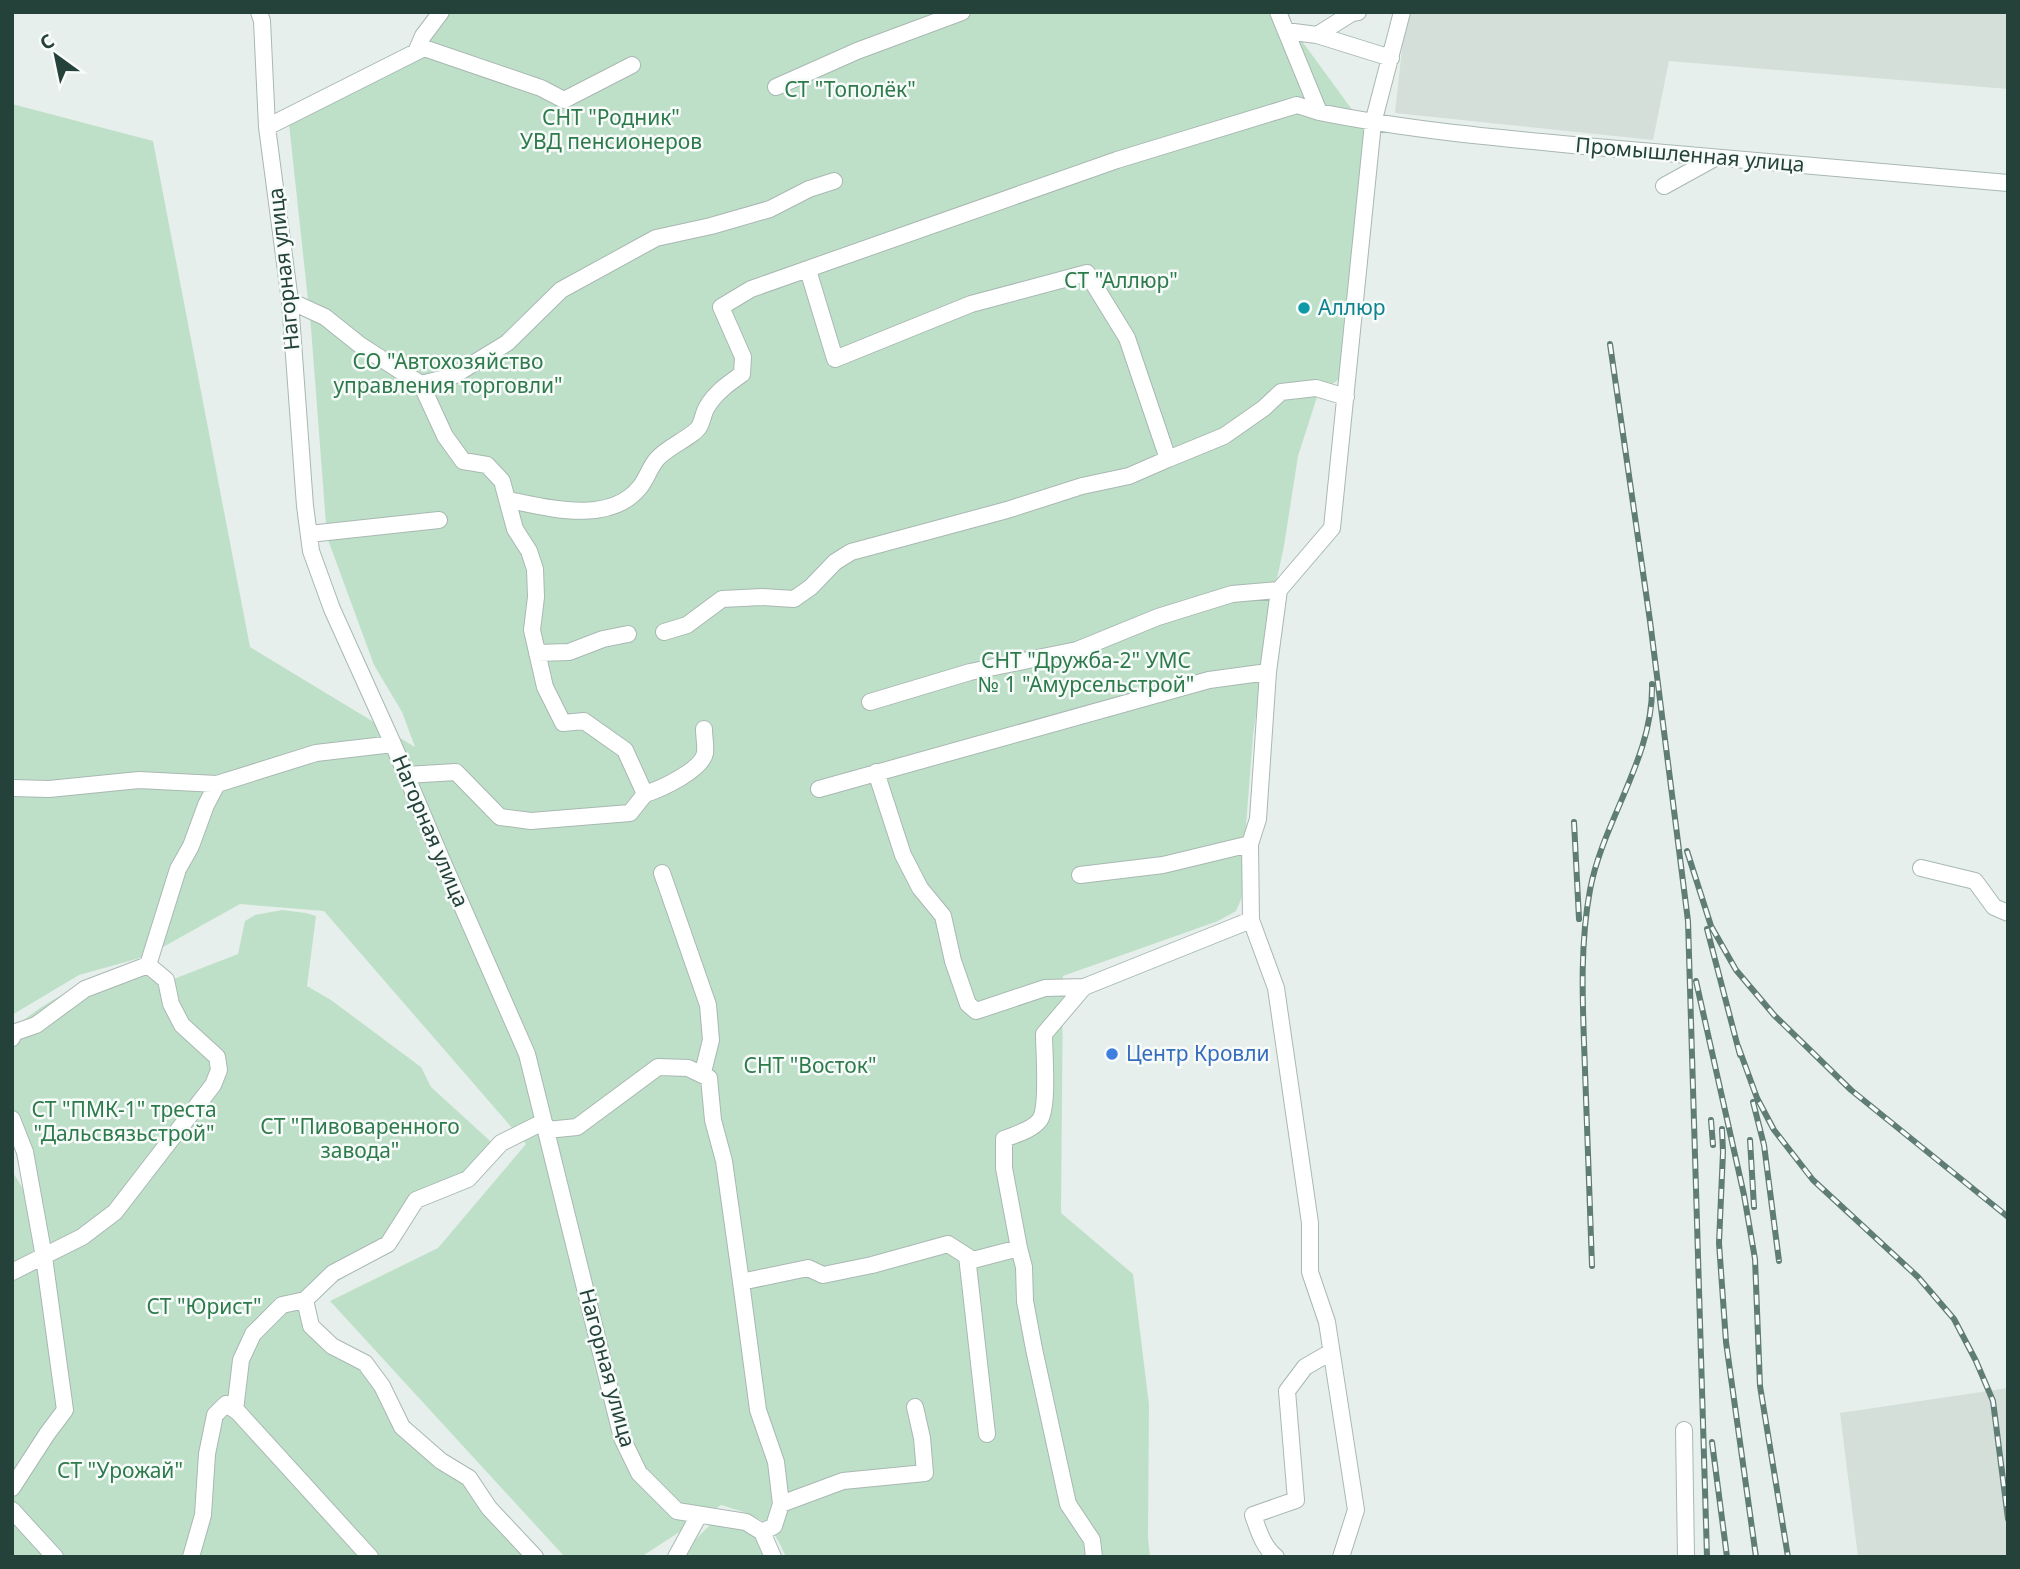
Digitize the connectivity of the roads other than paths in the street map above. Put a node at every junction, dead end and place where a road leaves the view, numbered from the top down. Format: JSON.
{"nodes":[{"id":1,"x":259,"y":12,"type":"edge"},
{"id":2,"x":441,"y":12,"type":"edge"},
{"id":3,"x":962,"y":12,"type":"edge"},
{"id":4,"x":1278,"y":12,"type":"edge"},
{"id":5,"x":1358,"y":12,"type":"edge"},
{"id":6,"x":1402,"y":12,"type":"edge"},
{"id":7,"x":1286,"y":31,"type":"junction"},
{"id":8,"x":1317,"y":35,"type":"junction"},
{"id":9,"x":416,"y":52,"type":"junction"},
{"id":10,"x":1391,"y":58,"type":"junction"},
{"id":11,"x":632,"y":65,"type":"dead end"},
{"id":12,"x":776,"y":87,"type":"dead end"},
{"id":13,"x":1319,"y":111,"type":"junction"},
{"id":14,"x":1373,"y":123,"type":"junction"},
{"id":15,"x":267,"y":127,"type":"junction"},
{"id":16,"x":1713,"y":159,"type":"junction"},
{"id":17,"x":834,"y":181,"type":"dead end"},
{"id":18,"x":2008,"y":183,"type":"edge"},
{"id":19,"x":1664,"y":186,"type":"dead end"},
{"id":20,"x":807,"y":270,"type":"junction"},
{"id":21,"x":290,"y":301,"type":"junction"},
{"id":22,"x":421,"y":384,"type":"junction"},
{"id":23,"x":1346,"y":397,"type":"junction"},
{"id":24,"x":1168,"y":459,"type":"junction"},
{"id":25,"x":509,"y":500,"type":"junction"},
{"id":26,"x":439,"y":520,"type":"dead end"},
{"id":27,"x":309,"y":534,"type":"junction"},
{"id":28,"x":1279,"y":590,"type":"junction"},
{"id":29,"x":664,"y":632,"type":"dead end"},
{"id":30,"x":628,"y":634,"type":"dead end"},
{"id":31,"x":537,"y":653,"type":"junction"},
{"id":32,"x":1268,"y":672,"type":"junction"},
{"id":33,"x":870,"y":702,"type":"dead end"},
{"id":34,"x":704,"y":729,"type":"dead end"},
{"id":35,"x":393,"y":744,"type":"junction"},
{"id":36,"x":876,"y":772,"type":"junction"},
{"id":37,"x":406,"y":775,"type":"junction"},
{"id":38,"x":217,"y":784,"type":"junction"},
{"id":39,"x":12,"y":788,"type":"edge"},
{"id":40,"x":819,"y":789,"type":"dead end"},
{"id":41,"x":645,"y":794,"type":"junction"},
{"id":42,"x":1250,"y":844,"type":"junction"},
{"id":43,"x":1922,"y":868,"type":"dead end"},
{"id":44,"x":662,"y":873,"type":"dead end"},
{"id":45,"x":1080,"y":875,"type":"dead end"},
{"id":46,"x":2008,"y":913,"type":"edge"},
{"id":47,"x":1251,"y":920,"type":"junction"},
{"id":48,"x":148,"y":965,"type":"junction"},
{"id":49,"x":1084,"y":987,"type":"junction"},
{"id":50,"x":12,"y":1038,"type":"edge"},
{"id":51,"x":698,"y":1072,"type":"junction"},
{"id":52,"x":12,"y":1119,"type":"edge"},
{"id":53,"x":546,"y":1127,"type":"junction"},
{"id":54,"x":1019,"y":1248,"type":"junction"},
{"id":55,"x":967,"y":1256,"type":"junction"},
{"id":56,"x":44,"y":1257,"type":"junction"},
{"id":57,"x":12,"y":1272,"type":"edge"},
{"id":58,"x":741,"y":1282,"type":"junction"},
{"id":59,"x":305,"y":1300,"type":"junction"},
{"id":60,"x":1331,"y":1352,"type":"junction"},
{"id":61,"x":915,"y":1407,"type":"dead end"},
{"id":62,"x":235,"y":1410,"type":"junction"},
{"id":63,"x":1684,"y":1430,"type":"dead end"},
{"id":64,"x":987,"y":1434,"type":"dead end"},
{"id":65,"x":12,"y":1488,"type":"edge"},
{"id":66,"x":781,"y":1504,"type":"junction"},
{"id":67,"x":12,"y":1510,"type":"edge"},
{"id":68,"x":699,"y":1515,"type":"junction"},
{"id":69,"x":762,"y":1532,"type":"junction"},
{"id":70,"x":55,"y":1557,"type":"edge"},
{"id":71,"x":191,"y":1557,"type":"edge"},
{"id":72,"x":370,"y":1557,"type":"edge"},
{"id":73,"x":535,"y":1557,"type":"edge"},
{"id":74,"x":676,"y":1557,"type":"edge"},
{"id":75,"x":773,"y":1557,"type":"edge"},
{"id":76,"x":1094,"y":1557,"type":"edge"},
{"id":77,"x":1276,"y":1557,"type":"edge"},
{"id":78,"x":1341,"y":1557,"type":"edge"},
{"id":79,"x":1686,"y":1557,"type":"edge"}],
"edges":[{"from":1,"to":15,"type":"street","name":"Нагорная улица"},
{"from":2,"to":9,"type":"street"},
{"from":3,"to":12,"type":"street"},
{"from":4,"to":7,"type":"street"},
{"from":5,"to":8,"type":"street"},
{"from":6,"to":10,"type":"street"},
{"from":7,"to":8,"type":"street"},
{"from":7,"to":13,"type":"street"},
{"from":8,"to":10,"type":"street"},
{"from":9,"to":11,"type":"street"},
{"from":9,"to":15,"type":"street"},
{"from":10,"to":14,"type":"street"},
{"from":13,"to":14,"type":"street","name":"Промышленная улица"},
{"from":13,"to":20,"type":"street","name":"Промышленная улица"},
{"from":14,"to":16,"type":"street","name":"Промышленная улица"},
{"from":14,"to":23,"type":"street"},
{"from":15,"to":21,"type":"street","name":"Нагорная улица"},
{"from":16,"to":18,"type":"street","name":"Промышленная улица"},
{"from":16,"to":19,"type":"street"},
{"from":17,"to":22,"type":"street"},
{"from":20,"to":24,"type":"street"},
{"from":20,"to":25,"type":"street","name":"Промышленная улица"},
{"from":21,"to":22,"type":"street"},
{"from":21,"to":27,"type":"street","name":"Нагорная улица"},
{"from":22,"to":25,"type":"street"},
{"from":23,"to":24,"type":"street"},
{"from":23,"to":28,"type":"street"},
{"from":24,"to":29,"type":"street"},
{"from":25,"to":31,"type":"street"},
{"from":26,"to":27,"type":"street"},
{"from":27,"to":35,"type":"street","name":"Нагорная улица"},
{"from":28,"to":32,"type":"street"},
{"from":28,"to":33,"type":"street"},
{"from":30,"to":31,"type":"street"},
{"from":31,"to":41,"type":"street"},
{"from":32,"to":36,"type":"street"},
{"from":32,"to":42,"type":"street"},
{"from":34,"to":41,"type":"street"},
{"from":35,"to":37,"type":"street","name":"Нагорная улица"},
{"from":35,"to":38,"type":"street"},
{"from":36,"to":40,"type":"street"},
{"from":36,"to":49,"type":"street"},
{"from":37,"to":41,"type":"street"},
{"from":37,"to":53,"type":"street","name":"Нагорная улица"},
{"from":38,"to":39,"type":"street"},
{"from":38,"to":48,"type":"street"},
{"from":42,"to":45,"type":"street"},
{"from":42,"to":47,"type":"street"},
{"from":43,"to":46,"type":"street"},
{"from":44,"to":51,"type":"street"},
{"from":47,"to":49,"type":"street"},
{"from":47,"to":60,"type":"street"},
{"from":48,"to":50,"type":"street"},
{"from":48,"to":56,"type":"street"},
{"from":49,"to":54,"type":"street"},
{"from":51,"to":53,"type":"street"},
{"from":51,"to":58,"type":"street"},
{"from":52,"to":56,"type":"street"},
{"from":53,"to":59,"type":"street"},
{"from":53,"to":68,"type":"street","name":"Нагорная улица"},
{"from":54,"to":55,"type":"street"},
{"from":54,"to":76,"type":"street"},
{"from":55,"to":58,"type":"street"},
{"from":55,"to":64,"type":"street"},
{"from":56,"to":57,"type":"street"},
{"from":56,"to":65,"type":"street"},
{"from":58,"to":66,"type":"street"},
{"from":59,"to":62,"type":"street"},
{"from":59,"to":73,"type":"street"},
{"from":60,"to":77,"type":"street"},
{"from":60,"to":78,"type":"street"},
{"from":61,"to":66,"type":"street"},
{"from":62,"to":71,"type":"street"},
{"from":62,"to":72,"type":"street"},
{"from":63,"to":79,"type":"street"},
{"from":66,"to":69,"type":"street"},
{"from":67,"to":70,"type":"street"},
{"from":68,"to":69,"type":"street","name":"Нагорная улица"},
{"from":68,"to":74,"type":"street"},
{"from":69,"to":75,"type":"street"}]}
